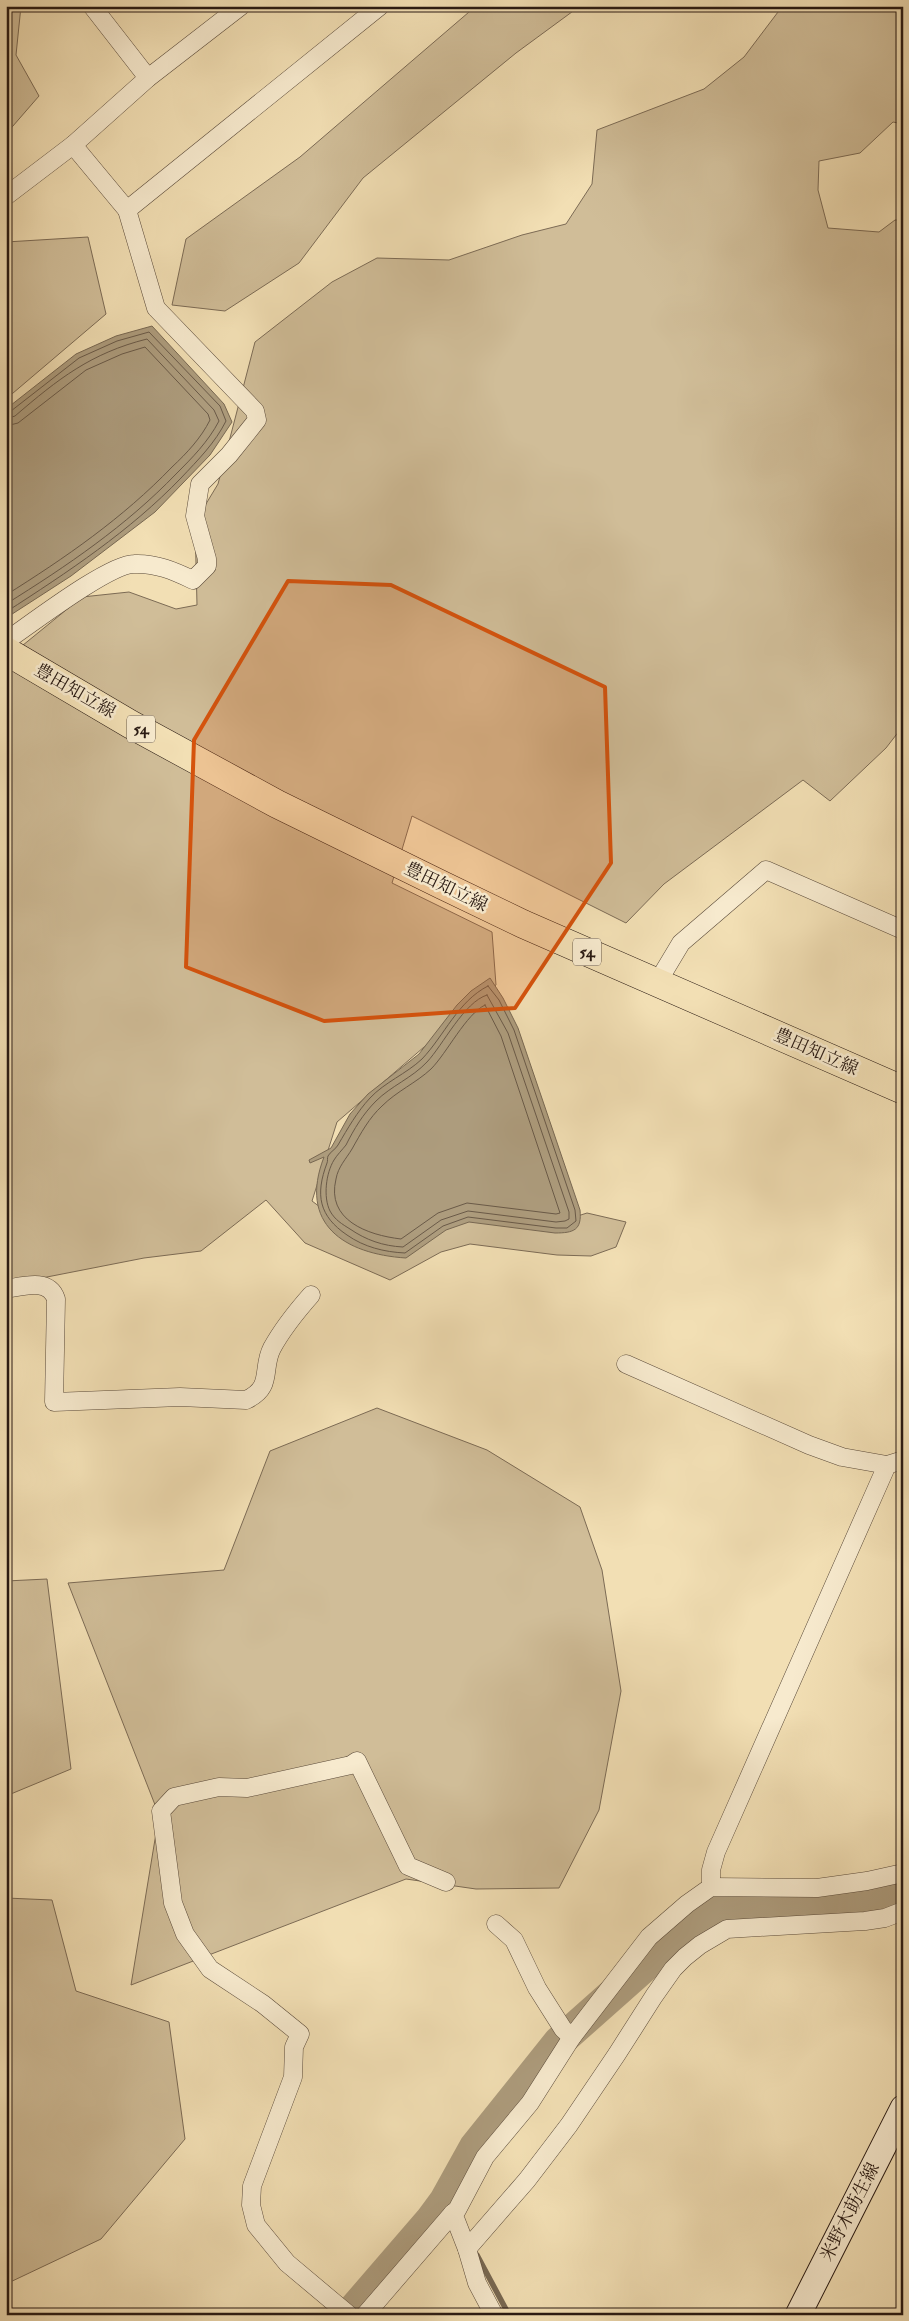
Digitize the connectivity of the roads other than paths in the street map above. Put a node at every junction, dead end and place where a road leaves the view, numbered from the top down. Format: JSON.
{"nodes":[{"id":1,"x":92,"y":6,"type":"edge"},
{"id":2,"x":241,"y":6,"type":"edge"},
{"id":3,"x":372,"y":9,"type":"edge"},
{"id":4,"x":148,"y":78,"type":"junction"},
{"id":5,"x":73,"y":145,"type":"junction"},
{"id":6,"x":6,"y":196,"type":"edge"},
{"id":7,"x":127,"y":210,"type":"junction"},
{"id":8,"x":6,"y":641,"type":"edge"},
{"id":9,"x":6,"y":651,"type":"edge"},
{"id":10,"x":903,"y":930,"type":"edge"},
{"id":11,"x":657,"y":983,"type":"junction"},
{"id":12,"x":903,"y":1090,"type":"edge"},
{"id":13,"x":6,"y":1289,"type":"edge"},
{"id":14,"x":311,"y":1295,"type":"dead end"},
{"id":15,"x":626,"y":1364,"type":"dead end"},
{"id":16,"x":895,"y":1463,"type":"edge"},
{"id":17,"x":903,"y":1872,"type":"edge"},
{"id":18,"x":446,"y":1882,"type":"dead end"},
{"id":19,"x":711,"y":1887,"type":"junction"},
{"id":20,"x":903,"y":1911,"type":"edge"},
{"id":21,"x":496,"y":1924,"type":"dead end"},
{"id":22,"x":572,"y":2037,"type":"junction"},
{"id":23,"x":903,"y":2108,"type":"edge"},
{"id":24,"x":453,"y":2212,"type":"junction"},
{"id":25,"x":467,"y":2249,"type":"junction"},
{"id":26,"x":349,"y":2315,"type":"edge"},
{"id":27,"x":365,"y":2315,"type":"edge"},
{"id":28,"x":494,"y":2315,"type":"edge"},
{"id":29,"x":798,"y":2315,"type":"edge"}],
"edges":[{"from":1,"to":4,"type":"street"},
{"from":2,"to":4,"type":"street"},
{"from":3,"to":7,"type":"street"},
{"from":4,"to":5,"type":"street"},
{"from":5,"to":6,"type":"street"},
{"from":5,"to":7,"type":"street"},
{"from":7,"to":8,"type":"street"},
{"from":9,"to":11,"type":"main road","name":"豊田知立線","number":"54"},
{"from":10,"to":11,"type":"street"},
{"from":11,"to":12,"type":"main road","name":"豊田知立線","number":"54"},
{"from":13,"to":14,"type":"street"},
{"from":15,"to":16,"type":"street"},
{"from":16,"to":19,"type":"street"},
{"from":17,"to":19,"type":"street"},
{"from":18,"to":26,"type":"street"},
{"from":19,"to":22,"type":"street"},
{"from":20,"to":25,"type":"street"},
{"from":21,"to":22,"type":"street"},
{"from":22,"to":24,"type":"street"},
{"from":23,"to":29,"type":"main road","name":"米野木莇生線"},
{"from":24,"to":25,"type":"street"},
{"from":24,"to":27,"type":"street"},
{"from":25,"to":28,"type":"street"}]}
